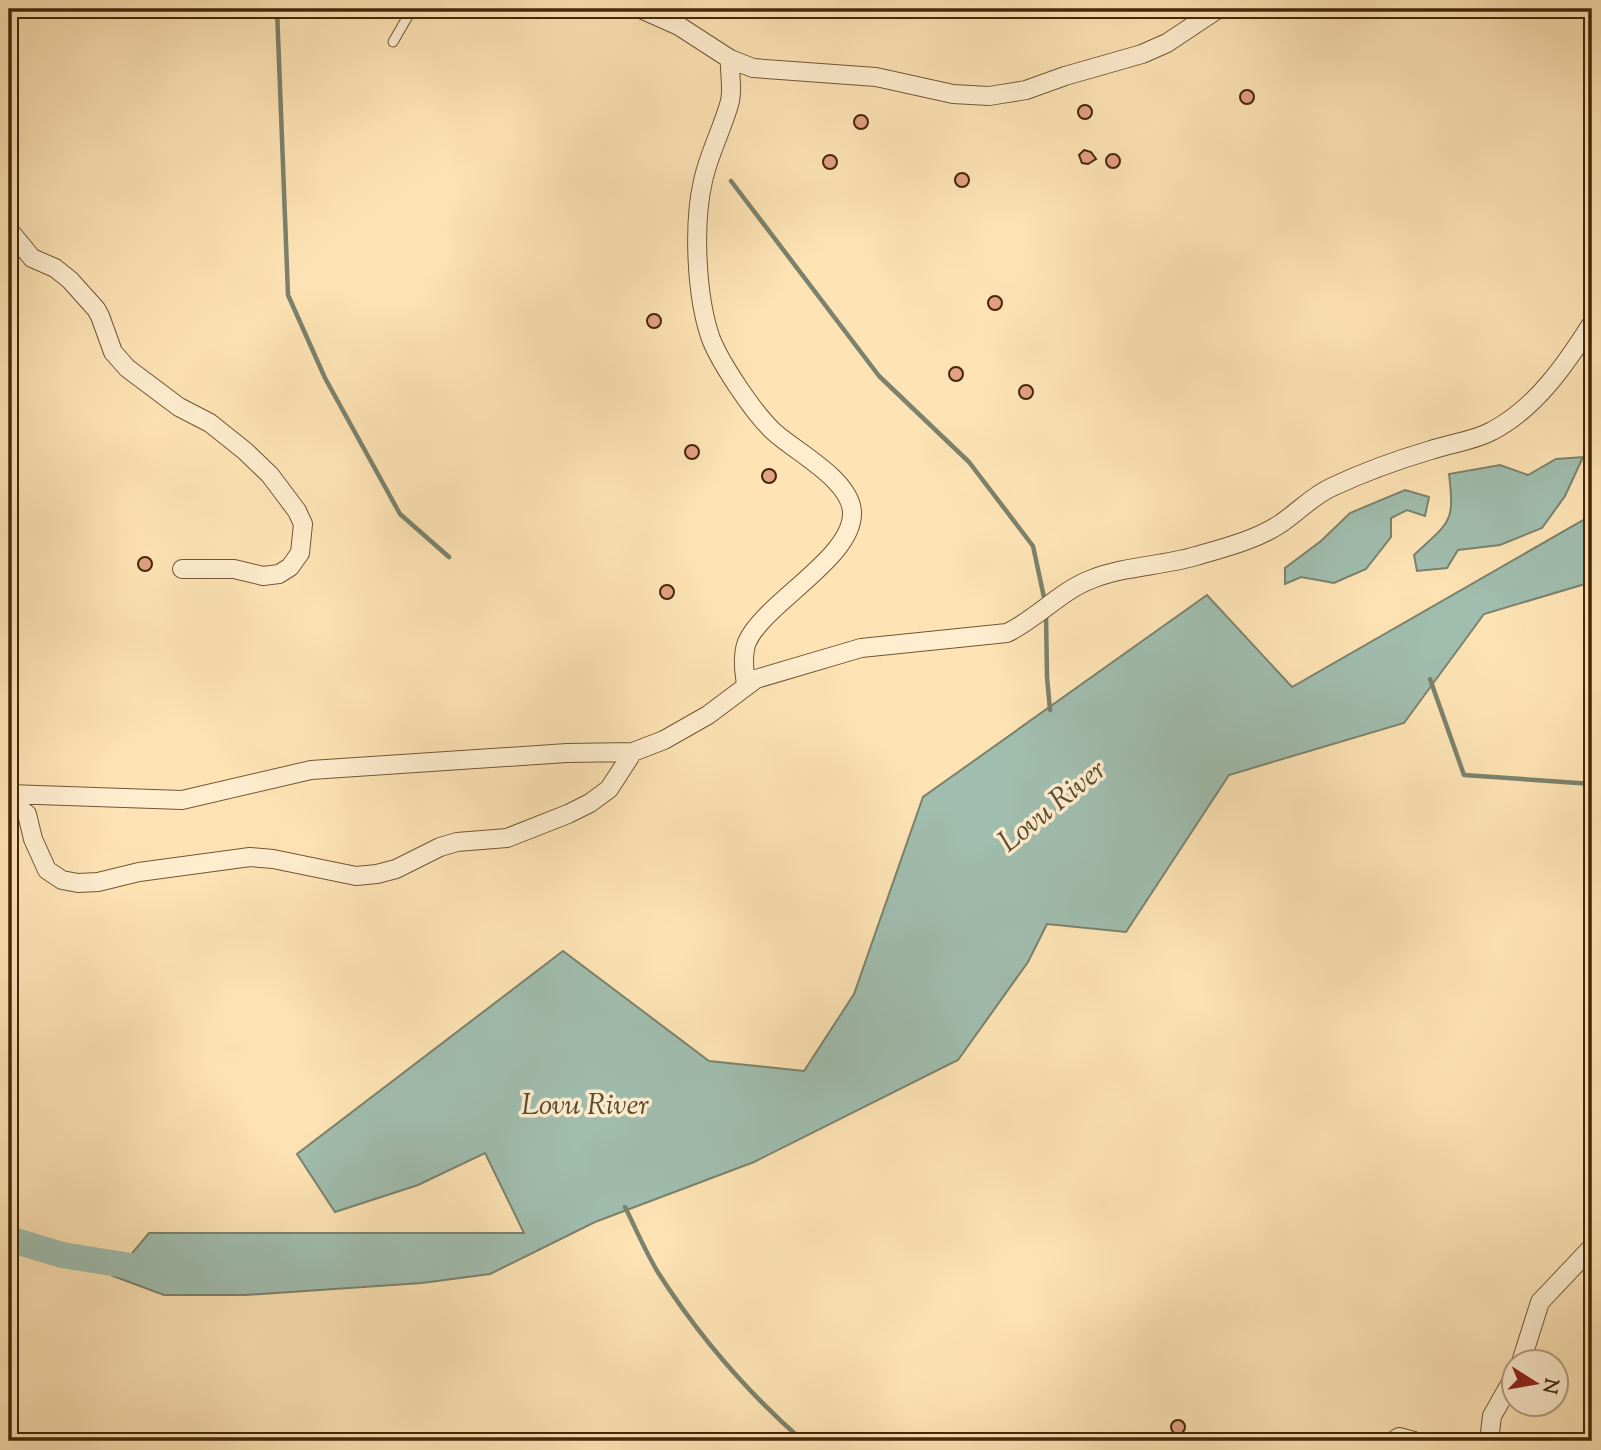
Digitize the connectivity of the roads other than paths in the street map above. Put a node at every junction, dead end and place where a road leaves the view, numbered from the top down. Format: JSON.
{"nodes":[{"id":1,"x":412,"y":9,"type":"edge"},
{"id":2,"x":641,"y":9,"type":"edge"},
{"id":3,"x":1217,"y":9,"type":"edge"},
{"id":4,"x":393,"y":42,"type":"dead end"},
{"id":5,"x":730,"y":58,"type":"junction"},
{"id":6,"x":9,"y":230,"type":"edge"},
{"id":7,"x":1592,"y":323,"type":"edge"},
{"id":8,"x":182,"y":569,"type":"dead end"},
{"id":9,"x":746,"y":684,"type":"junction"},
{"id":10,"x":633,"y":752,"type":"junction"},
{"id":11,"x":9,"y":794,"type":"edge"},
{"id":12,"x":9,"y":802,"type":"edge"},
{"id":13,"x":1592,"y":1247,"type":"edge"},
{"id":14,"x":1526,"y":1348,"type":"edge"},
{"id":15,"x":1500,"y":1402,"type":"edge"},
{"id":16,"x":1393,"y":1441,"type":"edge"},
{"id":17,"x":1413,"y":1441,"type":"edge"},
{"id":18,"x":1489,"y":1441,"type":"edge"}],
"edges":[{"from":1,"to":4,"type":"lane"},
{"from":2,"to":5,"type":"street"},
{"from":3,"to":5,"type":"street"},
{"from":5,"to":9,"type":"street"},
{"from":6,"to":8,"type":"street"},
{"from":7,"to":9,"type":"street"},
{"from":9,"to":10,"type":"street"},
{"from":10,"to":11,"type":"street"},
{"from":10,"to":12,"type":"street"},
{"from":13,"to":14,"type":"street"},
{"from":15,"to":18,"type":"street"},
{"from":16,"to":17,"type":"street"}]}
